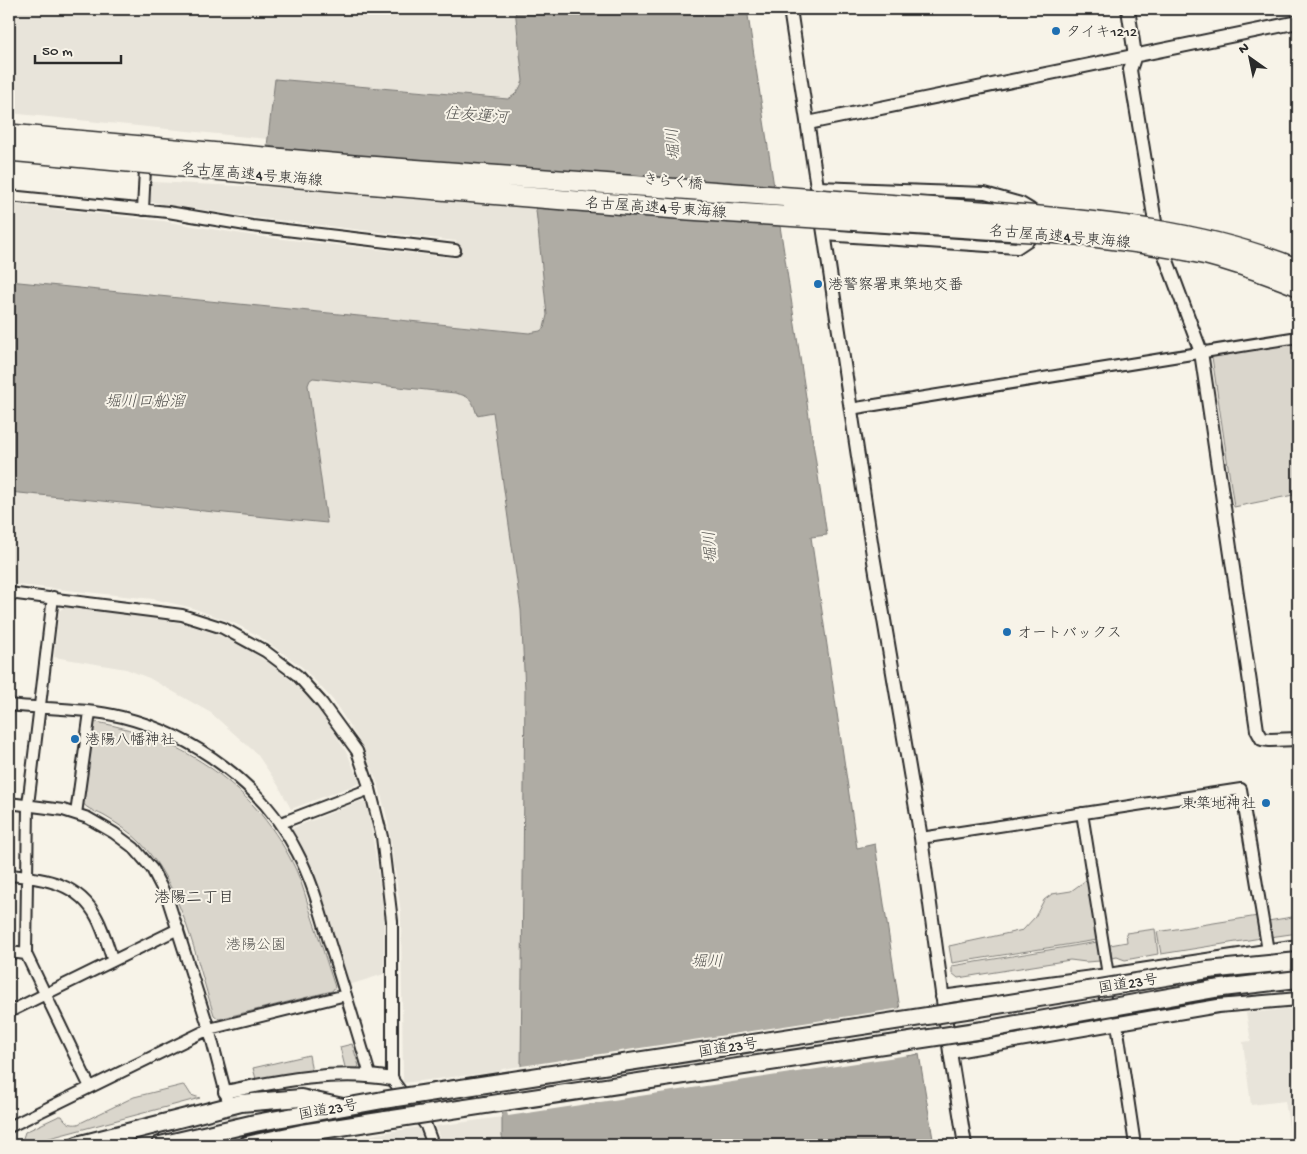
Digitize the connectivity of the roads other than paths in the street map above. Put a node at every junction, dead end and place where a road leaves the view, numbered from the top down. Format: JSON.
{"nodes":[{"id":1,"x":790,"y":9,"type":"edge"},
{"id":2,"x":1128,"y":9,"type":"edge"},
{"id":3,"x":1298,"y":22,"type":"edge"},
{"id":4,"x":1135,"y":55,"type":"junction"},
{"id":5,"x":808,"y":123,"type":"junction"},
{"id":6,"x":9,"y":134,"type":"edge"},
{"id":7,"x":9,"y":151,"type":"edge"},
{"id":8,"x":9,"y":158,"type":"edge"},
{"id":9,"x":145,"y":169,"type":"junction"},
{"id":10,"x":818,"y":186,"type":"junction"},
{"id":11,"x":9,"y":196,"type":"edge"},
{"id":12,"x":143,"y":210,"type":"junction"},
{"id":13,"x":1035,"y":224,"type":"junction"},
{"id":14,"x":824,"y":235,"type":"junction"},
{"id":15,"x":1158,"y":239,"type":"junction"},
{"id":16,"x":455,"y":250,"type":"dead end"},
{"id":17,"x":1298,"y":269,"type":"edge"},
{"id":18,"x":1298,"y":286,"type":"edge"},
{"id":19,"x":1298,"y":337,"type":"edge"},
{"id":20,"x":1201,"y":352,"type":"junction"},
{"id":21,"x":850,"y":409,"type":"junction"},
{"id":22,"x":9,"y":593,"type":"edge"},
{"id":23,"x":53,"y":597,"type":"junction"},
{"id":24,"x":9,"y":705,"type":"edge"},
{"id":25,"x":40,"y":708,"type":"junction"},
{"id":26,"x":90,"y":712,"type":"junction"},
{"id":27,"x":1298,"y":739,"type":"edge"},
{"id":28,"x":370,"y":789,"type":"junction"},
{"id":29,"x":9,"y":803,"type":"edge"},
{"id":30,"x":28,"y":805,"type":"junction"},
{"id":31,"x":1082,"y":813,"type":"junction"},
{"id":32,"x":76,"y":814,"type":"junction"},
{"id":33,"x":281,"y":823,"type":"junction"},
{"id":34,"x":921,"y":838,"type":"junction"},
{"id":35,"x":9,"y":875,"type":"edge"},
{"id":36,"x":27,"y":877,"type":"junction"},
{"id":37,"x":178,"y":929,"type":"junction"},
{"id":38,"x":1298,"y":946,"type":"edge"},
{"id":39,"x":1268,"y":951,"type":"junction"},
{"id":40,"x":9,"y":952,"type":"edge"},
{"id":41,"x":26,"y":954,"type":"junction"},
{"id":42,"x":113,"y":961,"type":"junction"},
{"id":43,"x":1298,"y":961,"type":"edge"},
{"id":44,"x":1104,"y":976,"type":"junction"},
{"id":45,"x":1298,"y":979,"type":"edge"},
{"id":46,"x":46,"y":994,"type":"junction"},
{"id":47,"x":346,"y":995,"type":"junction"},
{"id":48,"x":942,"y":997,"type":"junction"},
{"id":49,"x":1298,"y":999,"type":"edge"},
{"id":50,"x":9,"y":1012,"type":"edge"},
{"id":51,"x":1113,"y":1024,"type":"junction"},
{"id":52,"x":209,"y":1029,"type":"junction"},
{"id":53,"x":950,"y":1052,"type":"junction"},
{"id":54,"x":370,"y":1075,"type":"junction"},
{"id":55,"x":392,"y":1079,"type":"junction"},
{"id":56,"x":90,"y":1087,"type":"junction"},
{"id":57,"x":226,"y":1095,"type":"joint"},
{"id":58,"x":343,"y":1107,"type":"junction"},
{"id":59,"x":9,"y":1127,"type":"edge"},
{"id":60,"x":339,"y":1128,"type":"junction"},
{"id":61,"x":77,"y":1145,"type":"edge"},
{"id":62,"x":160,"y":1145,"type":"edge"},
{"id":63,"x":247,"y":1145,"type":"edge"},
{"id":64,"x":289,"y":1145,"type":"edge"},
{"id":65,"x":433,"y":1145,"type":"edge"},
{"id":66,"x":965,"y":1145,"type":"edge"},
{"id":67,"x":1135,"y":1145,"type":"edge"}],
"edges":[{"from":1,"to":5,"type":"street"},
{"from":2,"to":4,"type":"street"},
{"from":3,"to":4,"type":"street"},
{"from":4,"to":5,"type":"street"},
{"from":4,"to":15,"type":"street"},
{"from":5,"to":10,"type":"street"},
{"from":6,"to":17,"type":"highway","name":"名古屋高速4号東海線","bridge":true},
{"from":7,"to":18,"type":"highway","name":"名古屋高速4号東海線","bridge":true},
{"from":8,"to":9,"type":"street","name":"きらく橋"},
{"from":9,"to":12,"type":"street"},
{"from":9,"to":13,"type":"street","name":"きらく橋","bridge":true},
{"from":10,"to":13,"type":"street"},
{"from":10,"to":14,"type":"street"},
{"from":11,"to":12,"type":"street"},
{"from":12,"to":16,"type":"street"},
{"from":13,"to":14,"type":"street"},
{"from":13,"to":15,"type":"street","name":"きらく橋"},
{"from":14,"to":21,"type":"street"},
{"from":15,"to":20,"type":"street"},
{"from":19,"to":20,"type":"street"},
{"from":20,"to":21,"type":"street"},
{"from":20,"to":27,"type":"street"},
{"from":21,"to":34,"type":"street"},
{"from":22,"to":23,"type":"street"},
{"from":23,"to":25,"type":"street"},
{"from":23,"to":28,"type":"street"},
{"from":24,"to":25,"type":"street"},
{"from":25,"to":26,"type":"street"},
{"from":25,"to":30,"type":"street"},
{"from":26,"to":32,"type":"street"},
{"from":26,"to":33,"type":"street"},
{"from":28,"to":33,"type":"street"},
{"from":28,"to":55,"type":"street"},
{"from":29,"to":30,"type":"street"},
{"from":30,"to":32,"type":"street"},
{"from":30,"to":36,"type":"street"},
{"from":31,"to":34,"type":"street"},
{"from":31,"to":39,"type":"street"},
{"from":31,"to":44,"type":"street"},
{"from":32,"to":37,"type":"street"},
{"from":33,"to":47,"type":"street"},
{"from":34,"to":48,"type":"street"},
{"from":35,"to":36,"type":"street"},
{"from":36,"to":41,"type":"street"},
{"from":36,"to":42,"type":"street"},
{"from":37,"to":42,"type":"street"},
{"from":37,"to":52,"type":"street"},
{"from":38,"to":39,"type":"street"},
{"from":39,"to":44,"type":"street"},
{"from":40,"to":41,"type":"street"},
{"from":41,"to":46,"type":"street"},
{"from":42,"to":46,"type":"street"},
{"from":43,"to":58,"type":"highway","name":"国道23号","bridge":true},
{"from":44,"to":48,"type":"street"},
{"from":44,"to":51,"type":"street"},
{"from":45,"to":60,"type":"highway","name":"国道23号","bridge":true},
{"from":46,"to":50,"type":"street"},
{"from":46,"to":56,"type":"street"},
{"from":47,"to":52,"type":"street"},
{"from":47,"to":54,"type":"street"},
{"from":48,"to":53,"type":"street"},
{"from":49,"to":51,"type":"street"},
{"from":51,"to":53,"type":"street"},
{"from":51,"to":67,"type":"street"},
{"from":52,"to":56,"type":"street"},
{"from":52,"to":57,"type":"street"},
{"from":53,"to":66,"type":"street"},
{"from":54,"to":55,"type":"street"},
{"from":54,"to":57,"type":"street"},
{"from":55,"to":65,"type":"street"},
{"from":56,"to":59,"type":"street"},
{"from":58,"to":61,"type":"highway"},
{"from":58,"to":62,"type":"highway","name":"国道23号"},
{"from":60,"to":63,"type":"highway","name":"国道23号"},
{"from":60,"to":64,"type":"highway"}]}
